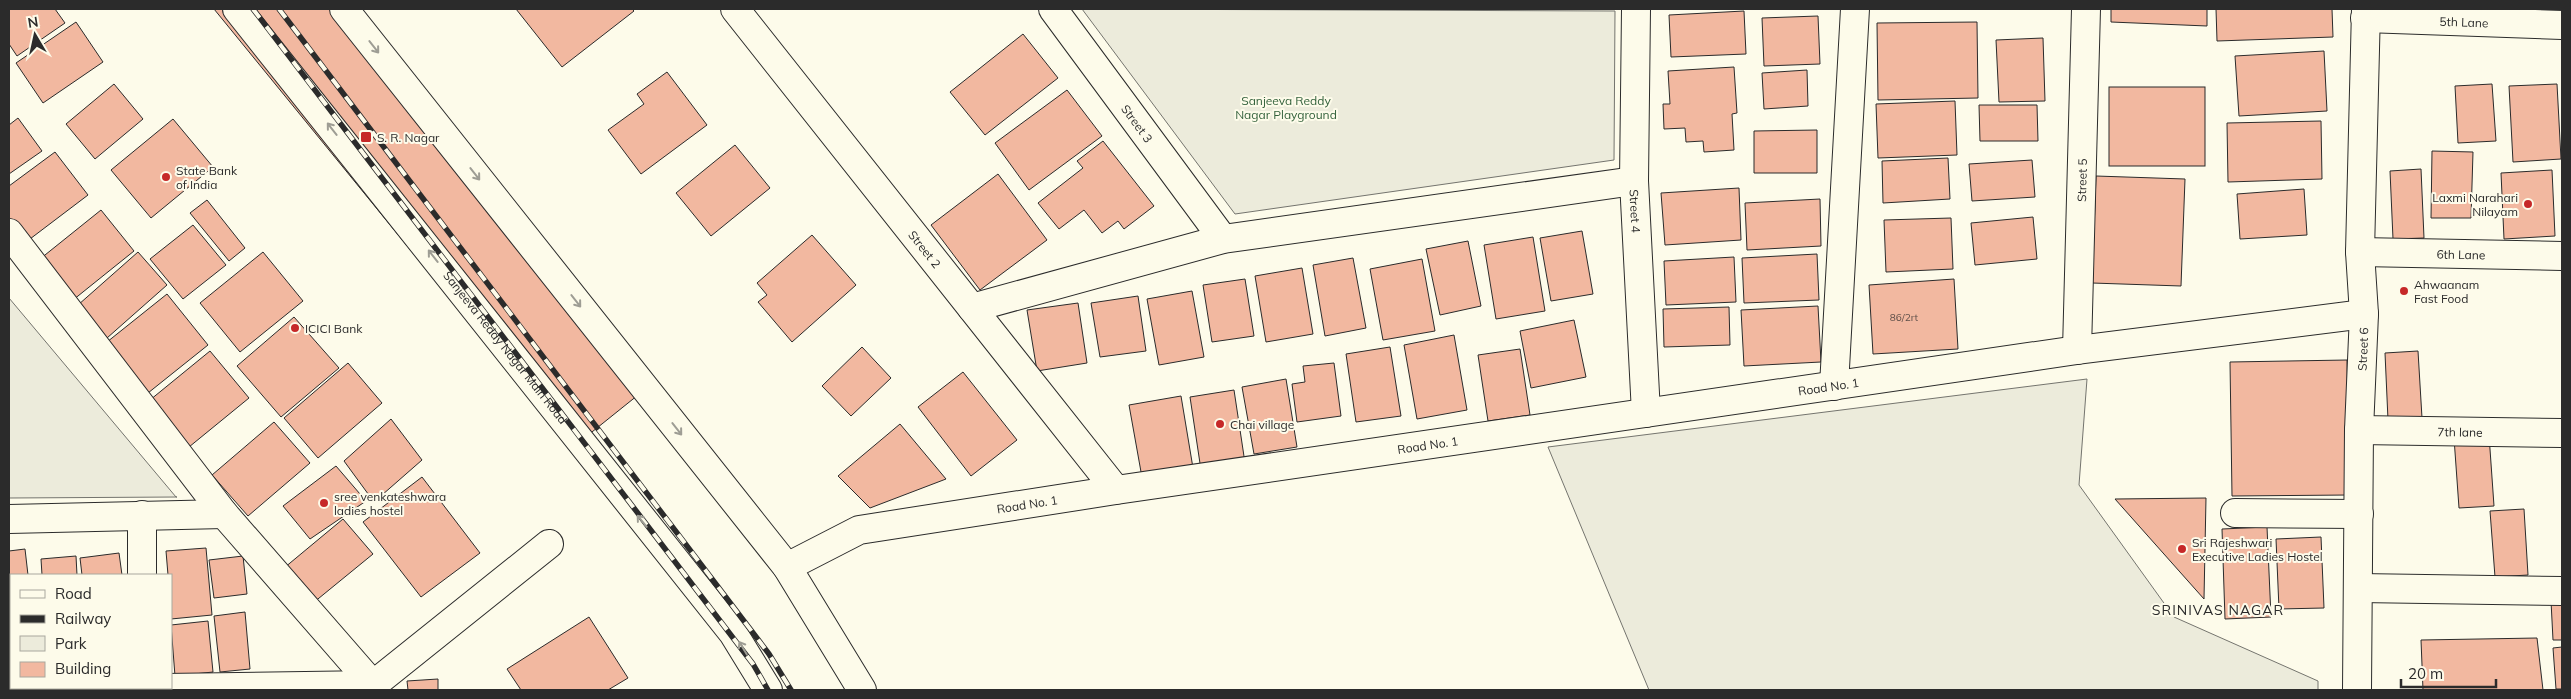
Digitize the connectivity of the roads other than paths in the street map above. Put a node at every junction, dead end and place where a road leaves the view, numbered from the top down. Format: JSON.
{"nodes":[{"id":1,"x":237,"y":9,"type":"edge"},
{"id":2,"x":344,"y":9,"type":"edge"},
{"id":3,"x":736,"y":9,"type":"edge"},
{"id":4,"x":1053,"y":9,"type":"edge"},
{"id":5,"x":1636,"y":9,"type":"edge"},
{"id":6,"x":1855,"y":9,"type":"edge"},
{"id":7,"x":2086,"y":9,"type":"edge"},
{"id":8,"x":2366,"y":13,"type":"edge"},
{"id":9,"x":2562,"y":25,"type":"edge"},
{"id":10,"x":1634,"y":181,"type":"junction"},
{"id":11,"x":9,"y":233,"type":"edge"},
{"id":12,"x":1223,"y":239,"type":"junction"},
{"id":13,"x":2360,"y":252,"type":"junction"},
{"id":14,"x":2562,"y":256,"type":"edge"},
{"id":15,"x":972,"y":308,"type":"junction"},
{"id":16,"x":2364,"y":314,"type":"junction"},
{"id":17,"x":2077,"y":350,"type":"junction"},
{"id":18,"x":1834,"y":386,"type":"junction"},
{"id":19,"x":1646,"y":413,"type":"junction"},
{"id":20,"x":2359,"y":430,"type":"junction"},
{"id":21,"x":2562,"y":433,"type":"edge"},
{"id":22,"x":1116,"y":490,"type":"junction"},
{"id":23,"x":2235,"y":513,"type":"dead end"},
{"id":24,"x":224,"y":514,"type":"junction"},
{"id":25,"x":2359,"y":514,"type":"junction"},
{"id":26,"x":142,"y":515,"type":"junction"},
{"id":27,"x":9,"y":519,"type":"edge"},
{"id":28,"x":549,"y":544,"type":"dead end"},
{"id":29,"x":787,"y":567,"type":"junction"},
{"id":30,"x":142,"y":574,"type":"edge"},
{"id":31,"x":2359,"y":588,"type":"junction"},
{"id":32,"x":2562,"y":591,"type":"edge"},
{"id":33,"x":373,"y":685,"type":"junction"},
{"id":34,"x":172,"y":689,"type":"edge"},
{"id":35,"x":768,"y":690,"type":"edge"},
{"id":36,"x":862,"y":690,"type":"edge"},
{"id":37,"x":2357,"y":690,"type":"edge"}],
"edges":[{"from":35,"to":1,"type":"main road","name":"Sanjeeva Reddy Nagar Main Road","one_way":true},
{"from":2,"to":29,"type":"main road","one_way":true},
{"from":3,"to":15,"type":"main road","name":"Street 2"},
{"from":4,"to":12,"type":"main road","name":"Street 3"},
{"from":5,"to":10,"type":"main road","name":"Street 4"},
{"from":6,"to":18,"type":"main road"},
{"from":7,"to":17,"type":"main road","name":"Street 5"},
{"from":8,"to":9,"type":"main road","name":"5th Lane"},
{"from":8,"to":13,"type":"main road","name":"Street 6"},
{"from":10,"to":12,"type":"main road"},
{"from":10,"to":19,"type":"main road","name":"Street 4"},
{"from":11,"to":24,"type":"main road"},
{"from":12,"to":15,"type":"main road"},
{"from":13,"to":14,"type":"main road","name":"6th Lane"},
{"from":13,"to":16,"type":"main road","name":"Street 6"},
{"from":15,"to":22,"type":"main road","name":"Street 2"},
{"from":16,"to":17,"type":"main road","name":"Road No. 1"},
{"from":16,"to":20,"type":"main road","name":"Street 6"},
{"from":17,"to":18,"type":"main road","name":"Road No. 1"},
{"from":18,"to":19,"type":"main road","name":"Road No. 1"},
{"from":19,"to":22,"type":"main road","name":"Road No. 1"},
{"from":20,"to":21,"type":"main road","name":"7th lane"},
{"from":20,"to":25,"type":"main road","name":"Street 6"},
{"from":22,"to":29,"type":"main road","name":"Road No. 1"},
{"from":23,"to":25,"type":"main road"},
{"from":24,"to":26,"type":"main road"},
{"from":24,"to":33,"type":"main road"},
{"from":25,"to":31,"type":"main road","name":"Street 6"},
{"from":26,"to":27,"type":"main road"},
{"from":26,"to":30,"type":"main road"},
{"from":28,"to":33,"type":"main road"},
{"from":29,"to":36,"type":"main road"},
{"from":31,"to":32,"type":"main road"},
{"from":31,"to":37,"type":"main road","name":"Street 6"},
{"from":33,"to":34,"type":"main road"}]}
